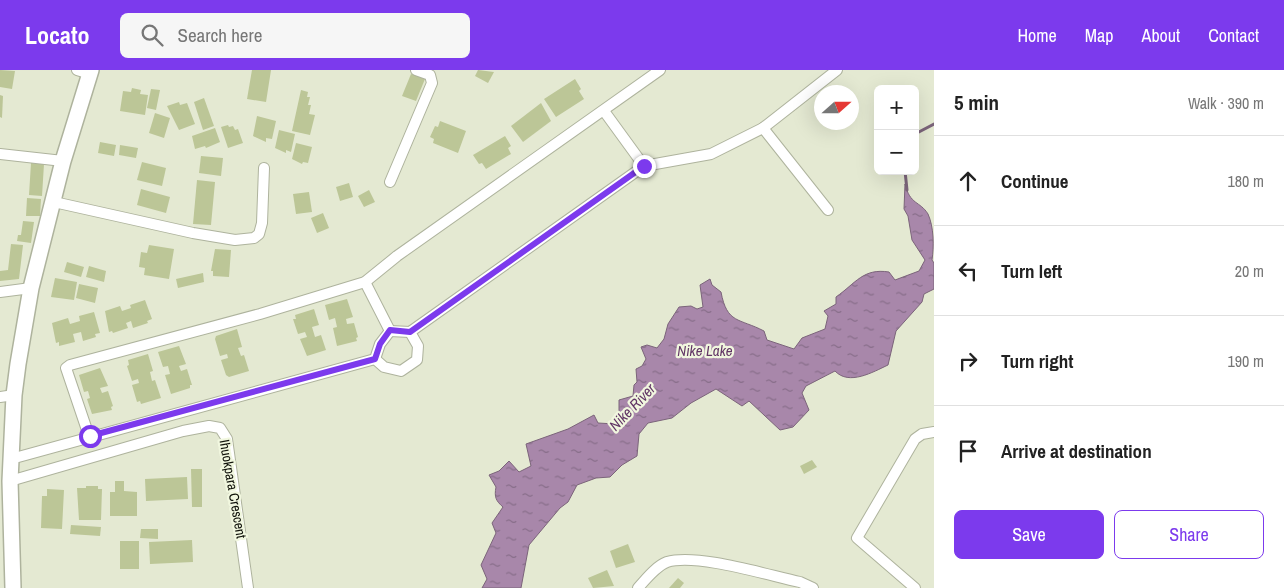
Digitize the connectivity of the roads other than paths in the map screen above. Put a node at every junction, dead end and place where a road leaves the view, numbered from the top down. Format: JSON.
{"nodes":[{"id":1,"x":416,"y":70,"type":"edge"},
{"id":2,"x":660,"y":70,"type":"edge"},
{"id":3,"x":837,"y":70,"type":"edge"},
{"id":4,"x":86,"y":71,"type":"edge"},
{"id":5,"x":604,"y":111,"type":"junction"},
{"id":6,"x":762,"y":128,"type":"junction"},
{"id":7,"x":0,"y":154,"type":"edge"},
{"id":8,"x":63,"y":161,"type":"junction"},
{"id":9,"x":644,"y":166,"type":"junction"},
{"id":10,"x":264,"y":168,"type":"dead end"},
{"id":11,"x":390,"y":182,"type":"dead end"},
{"id":12,"x":54,"y":202,"type":"junction"},
{"id":13,"x":828,"y":210,"type":"dead end"},
{"id":14,"x":365,"y":282,"type":"junction"},
{"id":15,"x":31,"y":288,"type":"junction"},
{"id":16,"x":0,"y":292,"type":"edge"},
{"id":17,"x":390,"y":330,"type":"junction"},
{"id":18,"x":410,"y":332,"type":"junction"},
{"id":19,"x":375,"y":359,"type":"junction"},
{"id":20,"x":7,"y":396,"type":"edge"},
{"id":21,"x":934,"y":432,"type":"edge"},
{"id":22,"x":90,"y":436,"type":"junction"},
{"id":23,"x":11,"y":459,"type":"junction"},
{"id":24,"x":10,"y":481,"type":"junction"},
{"id":25,"x":13,"y":588,"type":"edge"},
{"id":26,"x":248,"y":588,"type":"edge"},
{"id":27,"x":638,"y":588,"type":"edge"},
{"id":28,"x":813,"y":588,"type":"edge"},
{"id":29,"x":915,"y":588,"type":"edge"}],
"edges":[{"from":1,"to":11,"type":"street"},
{"from":2,"to":5,"type":"street"},
{"from":3,"to":6,"type":"street"},
{"from":4,"to":8,"type":"street"},
{"from":5,"to":9,"type":"street"},
{"from":5,"to":14,"type":"street"},
{"from":6,"to":9,"type":"street"},
{"from":6,"to":13,"type":"street"},
{"from":7,"to":8,"type":"street"},
{"from":8,"to":12,"type":"street"},
{"from":9,"to":18,"type":"street"},
{"from":10,"to":12,"type":"street"},
{"from":12,"to":15,"type":"street"},
{"from":14,"to":17,"type":"street"},
{"from":14,"to":22,"type":"street"},
{"from":15,"to":16,"type":"street"},
{"from":15,"to":20,"type":"street"},
{"from":17,"to":18,"type":"street"},
{"from":17,"to":19,"type":"street"},
{"from":18,"to":19,"type":"street"},
{"from":19,"to":22,"type":"street"},
{"from":20,"to":23,"type":"street"},
{"from":21,"to":29,"type":"street"},
{"from":22,"to":23,"type":"street"},
{"from":23,"to":24,"type":"street"},
{"from":24,"to":25,"type":"street"},
{"from":24,"to":26,"type":"street","name":"Ihuokpara Crescent"},
{"from":27,"to":28,"type":"street"}]}
